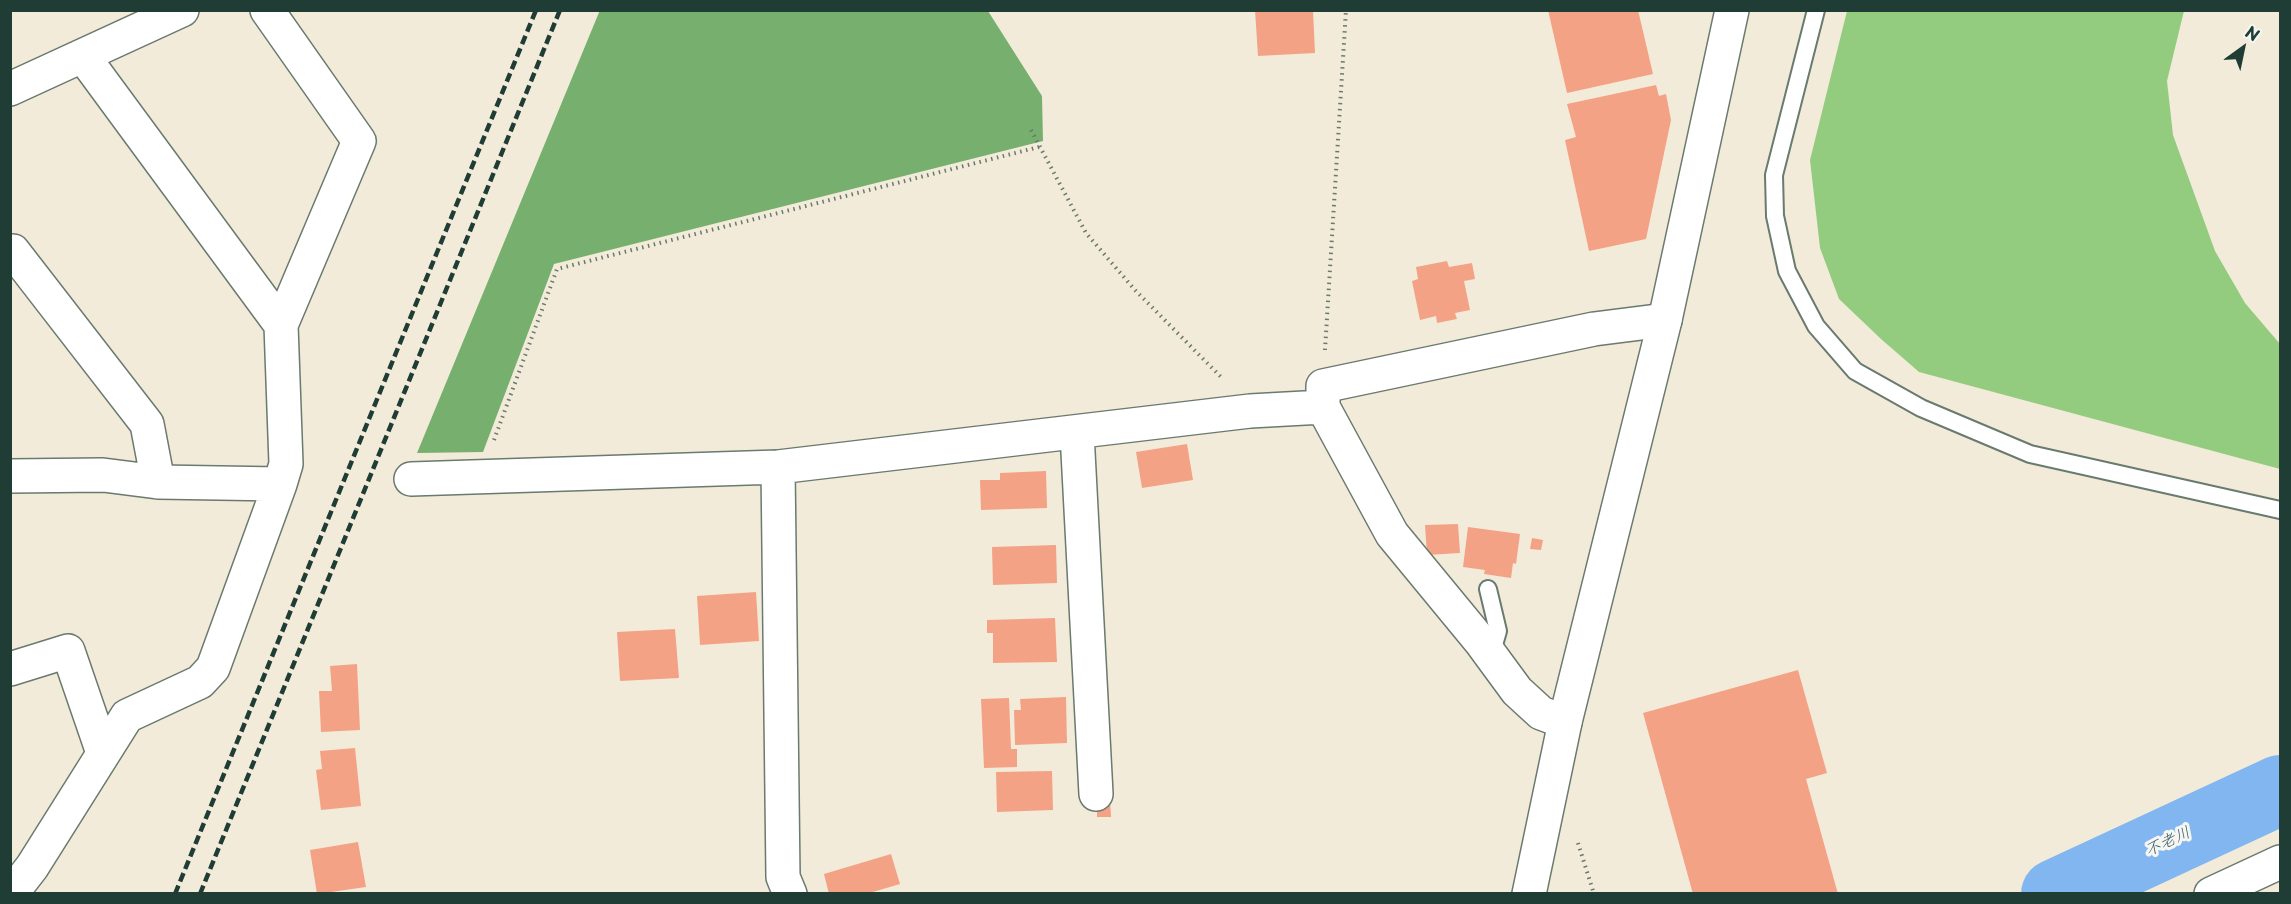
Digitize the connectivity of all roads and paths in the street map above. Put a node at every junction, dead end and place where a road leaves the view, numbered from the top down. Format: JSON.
{"nodes":[{"id":1,"x":182,"y":10,"type":"edge"},
{"id":2,"x":267,"y":10,"type":"edge"},
{"id":3,"x":1346,"y":10,"type":"edge"},
{"id":4,"x":1732,"y":10,"type":"edge"},
{"id":5,"x":1816,"y":10,"type":"edge"},
{"id":6,"x":83,"y":56,"type":"junction"},
{"id":7,"x":10,"y":89,"type":"edge"},
{"id":8,"x":1031,"y":130,"type":"dead end"},
{"id":9,"x":1039,"y":147,"type":"junction"},
{"id":10,"x":10,"y":251,"type":"edge"},
{"id":11,"x":1665,"y":320,"type":"junction"},
{"id":12,"x":281,"y":325,"type":"junction"},
{"id":13,"x":1323,"y":397,"type":"junction"},
{"id":14,"x":1250,"y":411,"type":"junction"},
{"id":15,"x":1077,"y":433,"type":"junction"},
{"id":16,"x":778,"y":467,"type":"junction"},
{"id":17,"x":10,"y":476,"type":"edge"},
{"id":18,"x":480,"y":478,"type":"junction"},
{"id":19,"x":411,"y":480,"type":"dead end"},
{"id":20,"x":158,"y":482,"type":"junction"},
{"id":21,"x":280,"y":484,"type":"junction"},
{"id":22,"x":2280,"y":510,"type":"edge"},
{"id":23,"x":1488,"y":589,"type":"dead end"},
{"id":24,"x":1491,"y":655,"type":"junction"},
{"id":25,"x":10,"y":669,"type":"edge"},
{"id":26,"x":1565,"y":722,"type":"junction"},
{"id":27,"x":104,"y":753,"type":"junction"},
{"id":28,"x":1096,"y":794,"type":"dead end"},
{"id":29,"x":1576,"y":837,"type":"dead end"},
{"id":30,"x":2274,"y":869,"type":"edge"},
{"id":31,"x":11,"y":894,"type":"edge"},
{"id":32,"x":790,"y":894,"type":"edge"},
{"id":33,"x":1528,"y":894,"type":"edge"},
{"id":34,"x":1594,"y":894,"type":"edge"},
{"id":35,"x":2211,"y":894,"type":"edge"}],
"edges":[{"from":1,"to":6,"type":"street"},
{"from":2,"to":12,"type":"street"},
{"from":3,"to":13,"type":"path"},
{"from":4,"to":11,"type":"street"},
{"from":5,"to":22,"type":"lane"},
{"from":6,"to":7,"type":"street"},
{"from":6,"to":12,"type":"street"},
{"from":8,"to":9,"type":"path"},
{"from":9,"to":14,"type":"path"},
{"from":9,"to":18,"type":"path"},
{"from":10,"to":20,"type":"street"},
{"from":11,"to":13,"type":"street"},
{"from":11,"to":26,"type":"street"},
{"from":12,"to":21,"type":"street"},
{"from":13,"to":14,"type":"street"},
{"from":13,"to":24,"type":"street"},
{"from":14,"to":15,"type":"street"},
{"from":15,"to":16,"type":"street"},
{"from":15,"to":28,"type":"street"},
{"from":16,"to":18,"type":"street"},
{"from":16,"to":32,"type":"street"},
{"from":17,"to":20,"type":"street"},
{"from":18,"to":19,"type":"street"},
{"from":20,"to":21,"type":"street"},
{"from":21,"to":27,"type":"street"},
{"from":23,"to":24,"type":"lane"},
{"from":24,"to":26,"type":"street"},
{"from":25,"to":27,"type":"street"},
{"from":26,"to":33,"type":"street"},
{"from":27,"to":31,"type":"street"},
{"from":29,"to":34,"type":"path"},
{"from":30,"to":35,"type":"street"}]}
